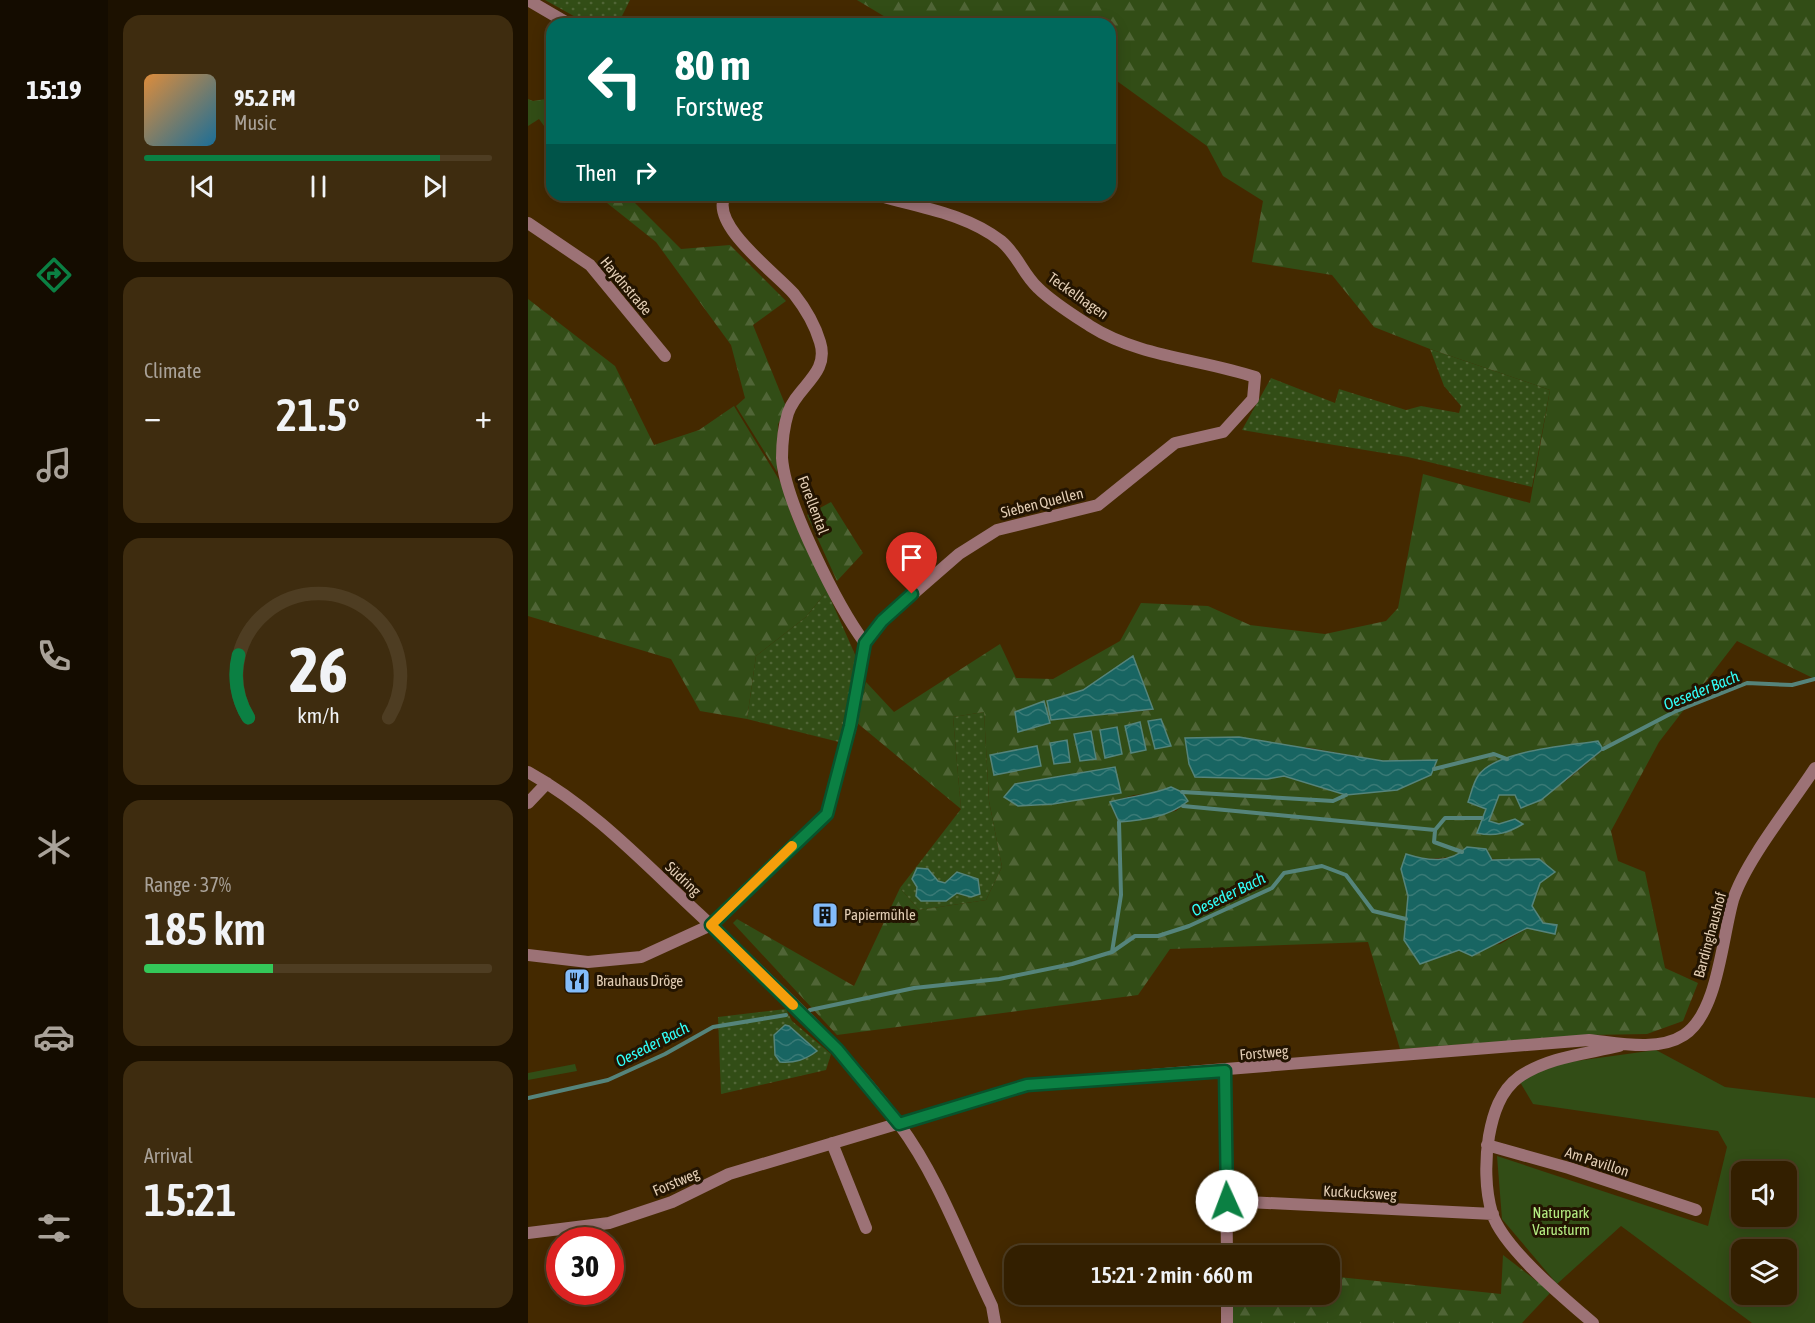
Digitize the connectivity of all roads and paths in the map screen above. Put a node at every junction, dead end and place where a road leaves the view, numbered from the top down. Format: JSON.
{"nodes":[{"id":1,"x":528,"y":0,"type":"edge"},
{"id":2,"x":559,"y":18,"type":"edge"},
{"id":3,"x":723,"y":201,"type":"edge"},
{"id":4,"x":902,"y":201,"type":"edge"},
{"id":5,"x":528,"y":223,"type":"edge"},
{"id":6,"x":665,"y":356,"type":"dead end"},
{"id":7,"x":1223,"y":432,"type":"joint"},
{"id":8,"x":865,"y":643,"type":"junction"},
{"id":9,"x":1815,"y":768,"type":"edge"},
{"id":10,"x":528,"y":772,"type":"edge"},
{"id":11,"x":547,"y":783,"type":"junction"},
{"id":12,"x":528,"y":803,"type":"edge"},
{"id":13,"x":711,"y":925,"type":"junction"},
{"id":14,"x":528,"y":955,"type":"edge"},
{"id":15,"x":1670,"y":1041,"type":"joint"},
{"id":16,"x":1631,"y":1044,"type":"junction"},
{"id":17,"x":1225,"y":1071,"type":"junction"},
{"id":18,"x":899,"y":1124,"type":"junction"},
{"id":19,"x":832,"y":1143,"type":"junction"},
{"id":20,"x":1487,"y":1145,"type":"junction"},
{"id":21,"x":1227,"y":1201,"type":"junction"},
{"id":22,"x":1696,"y":1210,"type":"dead end"},
{"id":23,"x":1492,"y":1214,"type":"junction"},
{"id":24,"x":867,"y":1228,"type":"dead end"},
{"id":25,"x":528,"y":1233,"type":"edge"},
{"id":26,"x":1227,"y":1245,"type":"edge"},
{"id":27,"x":1227,"y":1305,"type":"edge"},
{"id":28,"x":995,"y":1323,"type":"edge"},
{"id":29,"x":1227,"y":1323,"type":"edge"},
{"id":30,"x":1593,"y":1323,"type":"edge"}],
"edges":[{"from":1,"to":2,"type":"street"},
{"from":3,"to":8,"type":"street","name":"Forellental"},
{"from":4,"to":7,"type":"street","name":"Teckelhagen"},
{"from":5,"to":6,"type":"street","name":"Haydnstraße"},
{"from":7,"to":8,"type":"street","name":"Sieben Quellen"},
{"from":8,"to":13,"type":"street","name":"Sieben Quellen"},
{"from":9,"to":15,"type":"street","name":"Bardinghaushof"},
{"from":10,"to":11,"type":"street","name":"Südring"},
{"from":11,"to":12,"type":"street"},
{"from":11,"to":13,"type":"street","name":"Südring"},
{"from":13,"to":14,"type":"street"},
{"from":13,"to":18,"type":"street","name":"Südring"},
{"from":15,"to":16,"type":"street","name":"Forstweg"},
{"from":16,"to":17,"type":"street","name":"Forstweg"},
{"from":16,"to":20,"type":"street"},
{"from":17,"to":18,"type":"street","name":"Forstweg"},
{"from":17,"to":21,"type":"street"},
{"from":18,"to":19,"type":"street","name":"Forstweg"},
{"from":18,"to":28,"type":"street","name":"Südring"},
{"from":19,"to":24,"type":"street"},
{"from":19,"to":25,"type":"street","name":"Forstweg"},
{"from":20,"to":22,"type":"street","name":"Am Pavillon"},
{"from":20,"to":23,"type":"street"},
{"from":21,"to":23,"type":"street","name":"Kuckucksweg"},
{"from":21,"to":26,"type":"street"},
{"from":23,"to":30,"type":"street"},
{"from":27,"to":29,"type":"street"}]}
